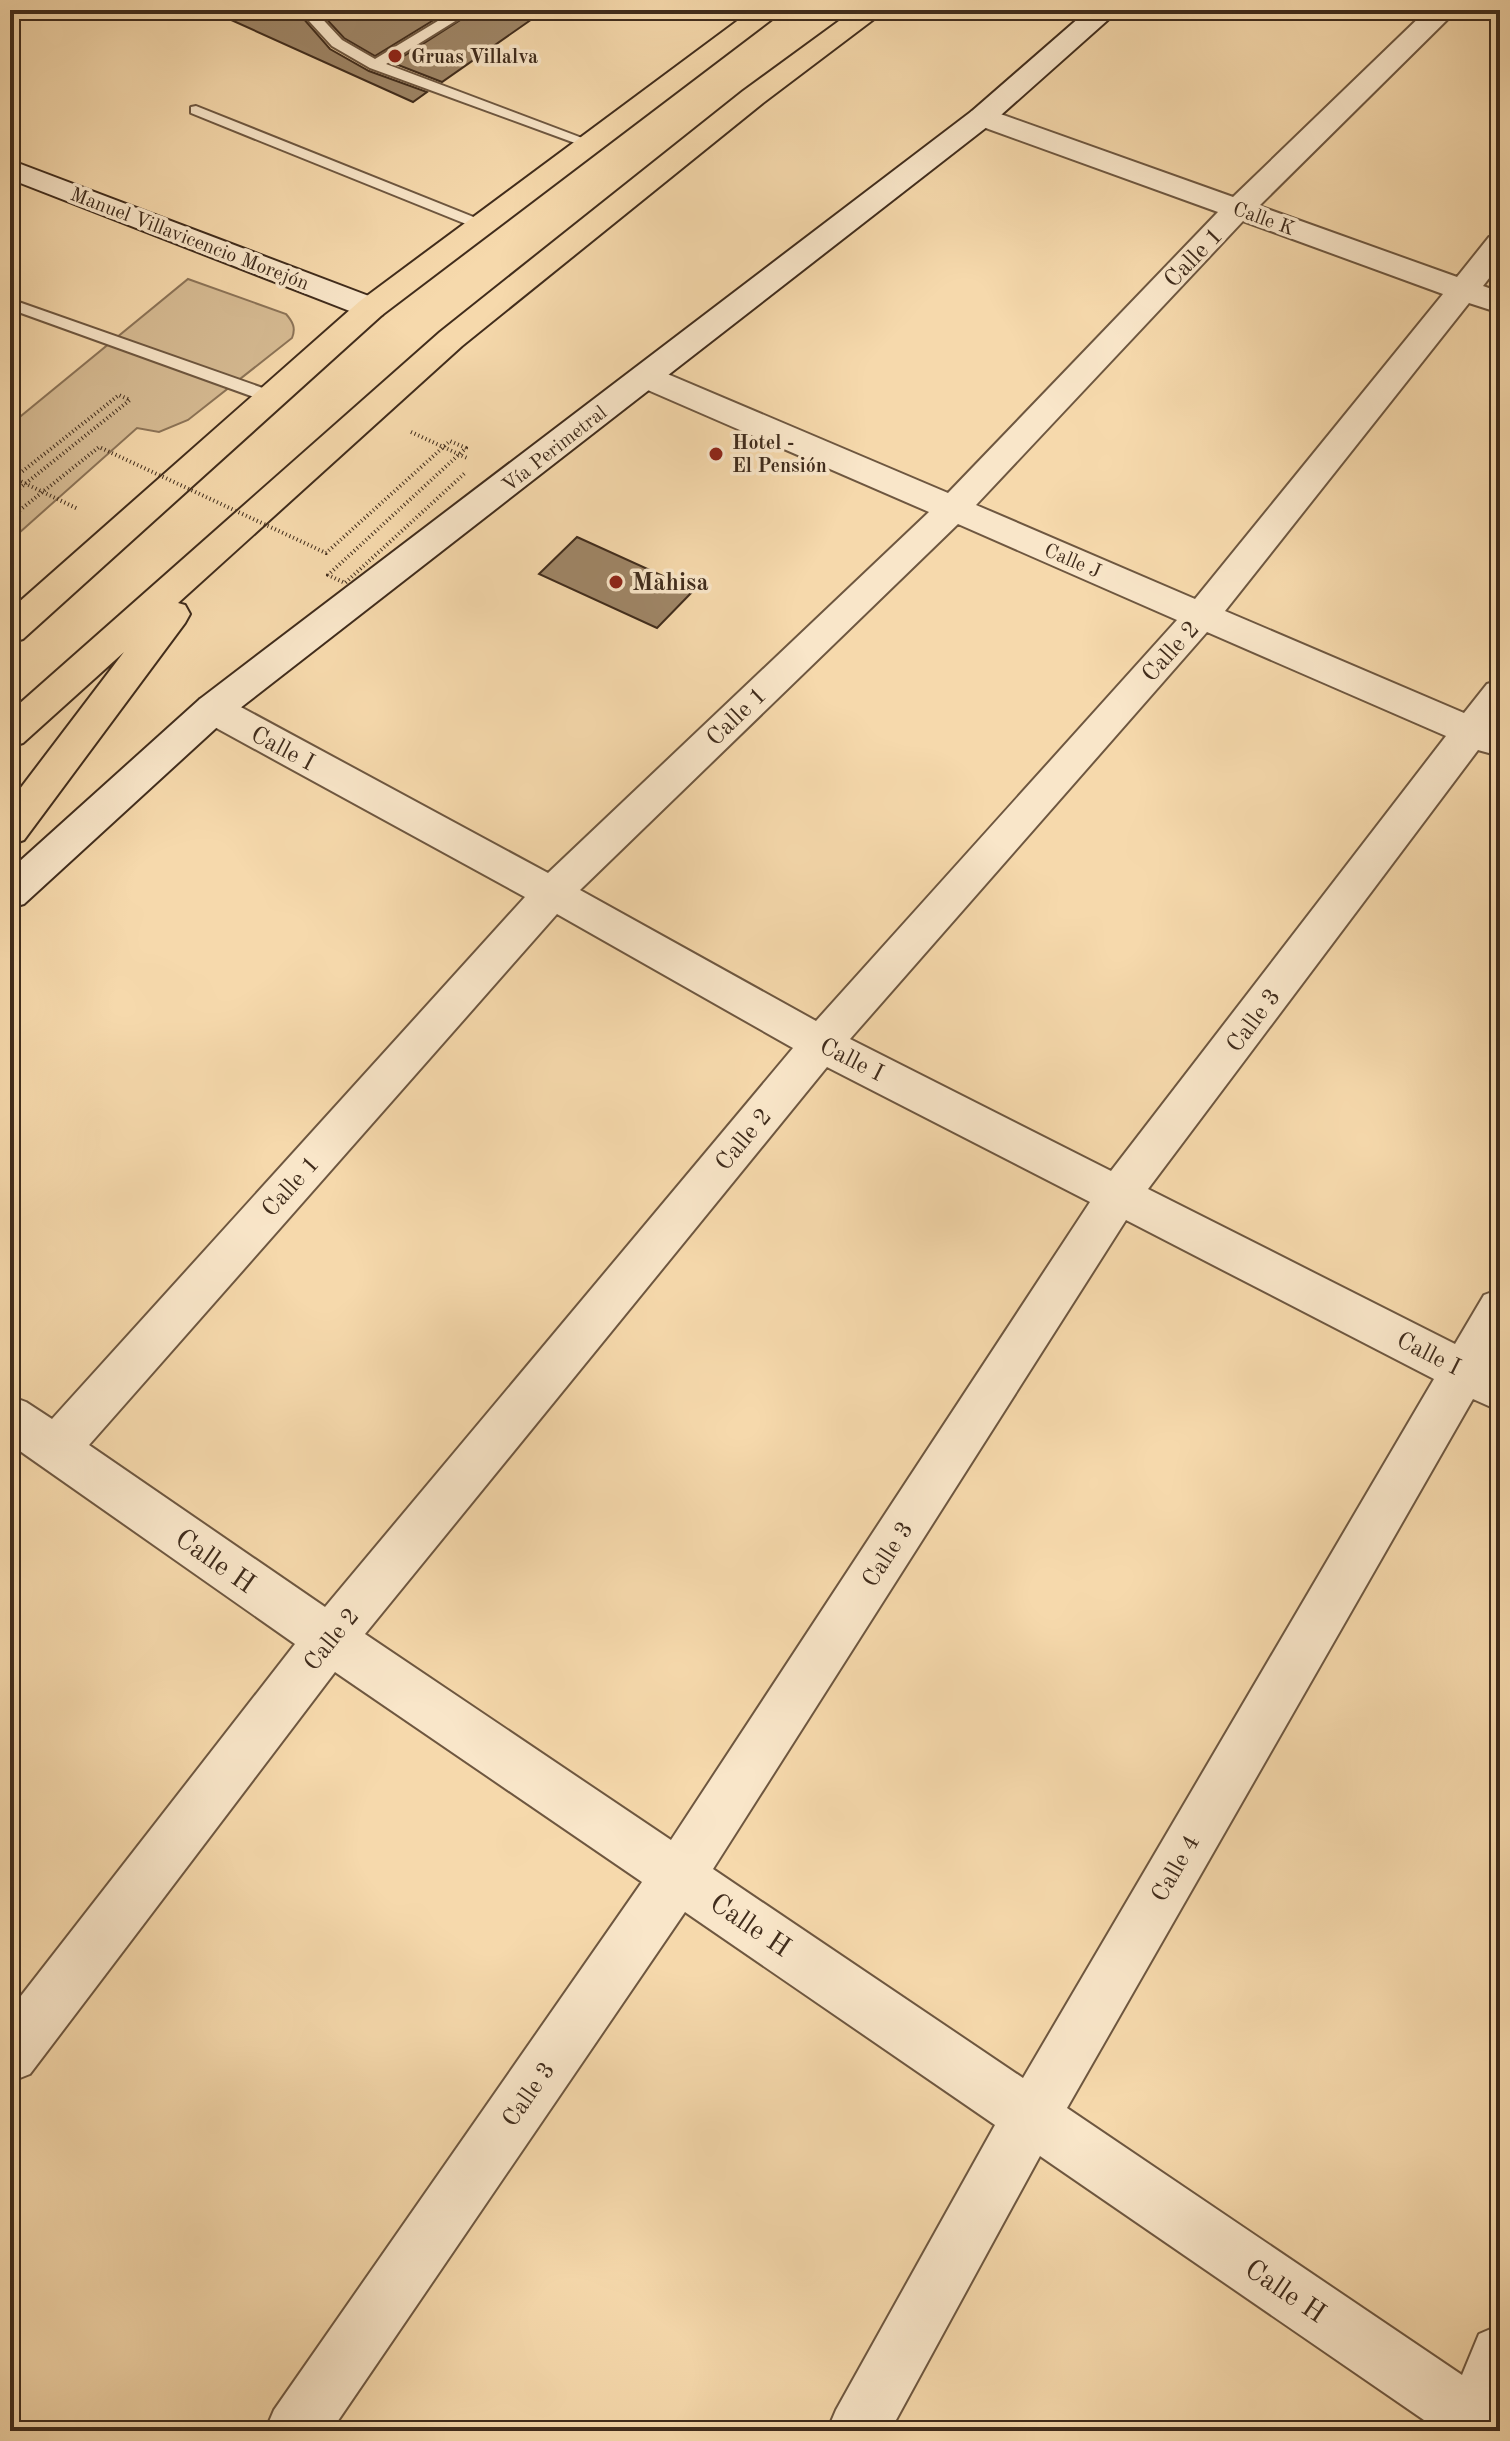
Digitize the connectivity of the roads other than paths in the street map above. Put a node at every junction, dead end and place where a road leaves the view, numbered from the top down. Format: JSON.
{"nodes":[{"id":1,"x":306,"y":10,"type":"edge"},
{"id":2,"x":466,"y":10,"type":"edge"},
{"id":3,"x":770,"y":10,"type":"edge"},
{"id":4,"x":872,"y":10,"type":"edge"},
{"id":5,"x":1105,"y":10,"type":"edge"},
{"id":6,"x":1443,"y":10,"type":"edge"},
{"id":7,"x":375,"y":65,"type":"junction"},
{"id":8,"x":196,"y":110,"type":"dead end"},
{"id":9,"x":982,"y":117,"type":"junction"},
{"id":10,"x":591,"y":144,"type":"junction"},
{"id":11,"x":10,"y":169,"type":"edge"},
{"id":12,"x":1238,"y":209,"type":"junction"},
{"id":13,"x":481,"y":225,"type":"junction"},
{"id":14,"x":1500,"y":244,"type":"edge"},
{"id":15,"x":1481,"y":296,"type":"edge"},
{"id":16,"x":10,"y":304,"type":"edge"},
{"id":17,"x":371,"y":308,"type":"junction"},
{"id":18,"x":646,"y":377,"type":"junction"},
{"id":19,"x":271,"y":397,"type":"junction"},
{"id":20,"x":953,"y":509,"type":"junction"},
{"id":21,"x":230,"y":536,"type":"junction"},
{"id":22,"x":1202,"y":615,"type":"junction"},
{"id":23,"x":10,"y":630,"type":"edge"},
{"id":24,"x":1500,"y":693,"type":"edge"},
{"id":25,"x":213,"y":709,"type":"junction"},
{"id":26,"x":10,"y":733,"type":"edge"},
{"id":27,"x":1486,"y":738,"type":"edge"},
{"id":28,"x":10,"y":830,"type":"edge"},
{"id":29,"x":10,"y":893,"type":"edge"},
{"id":30,"x":552,"y":893,"type":"junction"},
{"id":31,"x":821,"y":1044,"type":"junction"},
{"id":32,"x":1118,"y":1195,"type":"junction"},
{"id":33,"x":1500,"y":1309,"type":"edge"},
{"id":34,"x":1482,"y":1381,"type":"edge"},
{"id":35,"x":10,"y":1417,"type":"edge"},
{"id":36,"x":56,"y":1448,"type":"junction"},
{"id":37,"x":330,"y":1639,"type":"junction"},
{"id":38,"x":679,"y":1875,"type":"junction"},
{"id":39,"x":10,"y":2054,"type":"edge"},
{"id":40,"x":1032,"y":2115,"type":"junction"},
{"id":41,"x":1500,"y":2355,"type":"edge"},
{"id":42,"x":1480,"y":2427,"type":"edge"},
{"id":43,"x":295,"y":2431,"type":"edge"},
{"id":44,"x":857,"y":2431,"type":"edge"}],
"edges":[{"from":1,"to":7,"type":"lane"},
{"from":2,"to":7,"type":"lane"},
{"from":3,"to":10,"type":"highway"},
{"from":4,"to":21,"type":"highway"},
{"from":5,"to":9,"type":"street","name":"Vía Perimetral"},
{"from":6,"to":12,"type":"street","name":"Calle 1"},
{"from":7,"to":10,"type":"lane"},
{"from":8,"to":13,"type":"lane"},
{"from":9,"to":12,"type":"street","name":"Calle K"},
{"from":9,"to":18,"type":"street","name":"Vía Perimetral"},
{"from":10,"to":13,"type":"highway"},
{"from":11,"to":17,"type":"street","name":"Manuel Villavicencio Morejón"},
{"from":12,"to":15,"type":"street","name":"Calle K"},
{"from":12,"to":20,"type":"street","name":"Calle 1"},
{"from":13,"to":17,"type":"highway"},
{"from":14,"to":15,"type":"street","name":"Calle 2"},
{"from":15,"to":22,"type":"street","name":"Calle 2"},
{"from":16,"to":19,"type":"lane"},
{"from":17,"to":19,"type":"highway"},
{"from":18,"to":20,"type":"street","name":"Calle J"},
{"from":18,"to":25,"type":"street","name":"Vía Perimetral"},
{"from":19,"to":23,"type":"highway"},
{"from":20,"to":22,"type":"street","name":"Calle J"},
{"from":20,"to":30,"type":"street","name":"Calle 1"},
{"from":21,"to":26,"type":"highway"},
{"from":21,"to":28,"type":"highway"},
{"from":22,"to":27,"type":"street","name":"Calle J"},
{"from":22,"to":31,"type":"street","name":"Calle 2"},
{"from":24,"to":27,"type":"street","name":"Calle 3"},
{"from":25,"to":29,"type":"street","name":"Vía Perimetral"},
{"from":25,"to":30,"type":"street","name":"Calle I"},
{"from":27,"to":32,"type":"street","name":"Calle 3"},
{"from":30,"to":31,"type":"street","name":"Calle I"},
{"from":30,"to":36,"type":"street","name":"Calle 1"},
{"from":31,"to":32,"type":"street","name":"Calle I"},
{"from":31,"to":37,"type":"street","name":"Calle 2"},
{"from":32,"to":34,"type":"street","name":"Calle I"},
{"from":32,"to":38,"type":"street","name":"Calle 3"},
{"from":33,"to":34,"type":"street","name":"Calle 4"},
{"from":34,"to":40,"type":"street","name":"Calle 4"},
{"from":35,"to":36,"type":"street","name":"Calle H"},
{"from":36,"to":37,"type":"street","name":"Calle H"},
{"from":37,"to":38,"type":"street","name":"Calle H"},
{"from":37,"to":39,"type":"street","name":"Calle 2"},
{"from":38,"to":40,"type":"street","name":"Calle H"},
{"from":38,"to":43,"type":"street","name":"Calle 3"},
{"from":40,"to":42,"type":"street","name":"Calle H"},
{"from":40,"to":44,"type":"street","name":"Calle 4"},
{"from":41,"to":42,"type":"street"}]}
